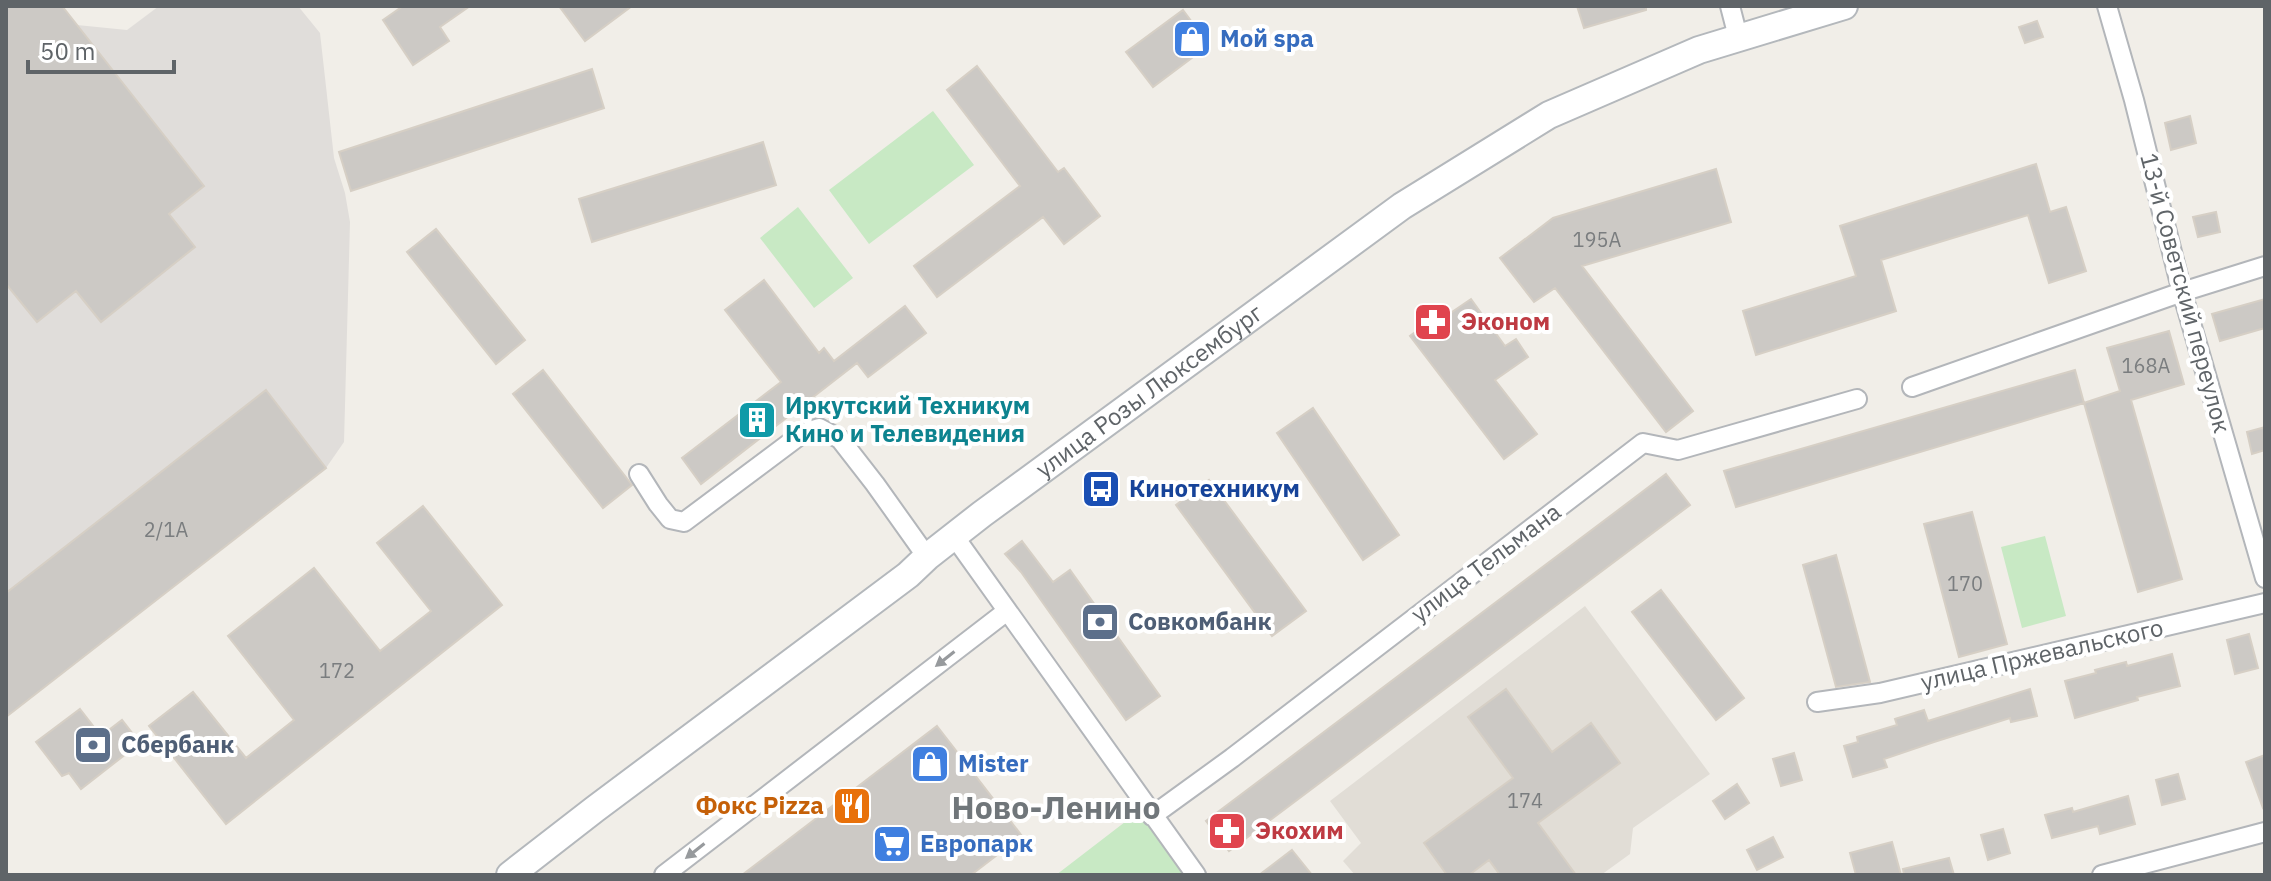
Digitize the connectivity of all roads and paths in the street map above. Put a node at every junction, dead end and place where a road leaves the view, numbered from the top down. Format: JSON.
{"nodes":[{"id":1,"x":1730,"y":6,"type":"edge"},
{"id":2,"x":1844,"y":6,"type":"edge"},
{"id":3,"x":2107,"y":6,"type":"edge"},
{"id":4,"x":1738,"y":37,"type":"junction"},
{"id":5,"x":2265,"y":266,"type":"edge"},
{"id":6,"x":2182,"y":292,"type":"junction"},
{"id":7,"x":1912,"y":387,"type":"dead end"},
{"id":8,"x":1857,"y":399,"type":"dead end"},
{"id":9,"x":639,"y":474,"type":"dead end"},
{"id":10,"x":954,"y":536,"type":"junction"},
{"id":11,"x":927,"y":557,"type":"junction"},
{"id":12,"x":2265,"y":578,"type":"edge"},
{"id":13,"x":2265,"y":603,"type":"edge"},
{"id":14,"x":1007,"y":611,"type":"junction"},
{"id":15,"x":1817,"y":702,"type":"dead end"},
{"id":16,"x":1152,"y":816,"type":"junction"},
{"id":17,"x":2265,"y":832,"type":"edge"},
{"id":18,"x":510,"y":875,"type":"edge"},
{"id":19,"x":664,"y":875,"type":"edge"},
{"id":20,"x":1196,"y":875,"type":"edge"},
{"id":21,"x":2102,"y":875,"type":"edge"}],
"edges":[{"from":1,"to":4,"type":"street"},
{"from":2,"to":4,"type":"main road","name":"улица Розы Люксембург"},
{"from":3,"to":6,"type":"street","name":"13-й Советский переулок"},
{"from":4,"to":10,"type":"main road","name":"улица Розы Люксембург"},
{"from":5,"to":6,"type":"street"},
{"from":6,"to":7,"type":"street"},
{"from":6,"to":12,"type":"street","name":"13-й Советский переулок"},
{"from":8,"to":16,"type":"street","name":"улица Тельмана"},
{"from":9,"to":11,"type":"street"},
{"from":10,"to":11,"type":"main road","name":"улица Розы Люксембург"},
{"from":10,"to":14,"type":"street"},
{"from":11,"to":18,"type":"main road","name":"улица Розы Люксембург"},
{"from":13,"to":15,"type":"street","name":"улица Пржевальского"},
{"from":14,"to":16,"type":"street"},
{"from":14,"to":19,"type":"street","one_way":true},
{"from":16,"to":20,"type":"street"},
{"from":17,"to":21,"type":"street"}]}
